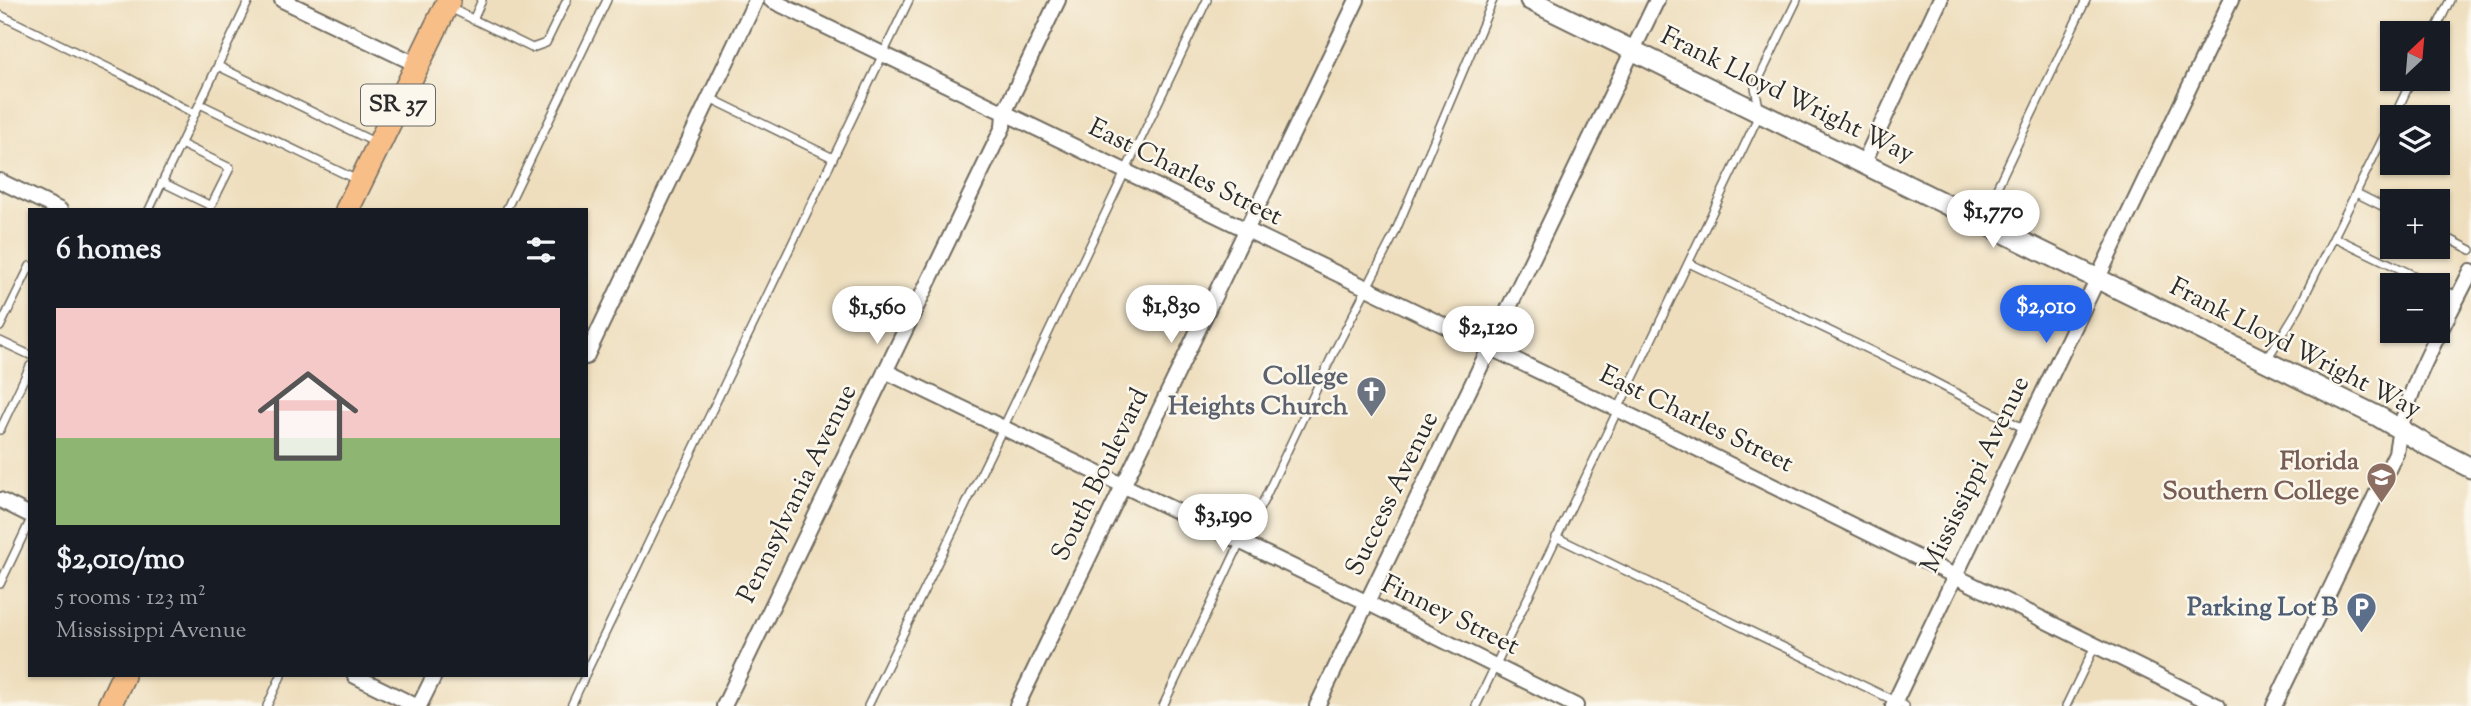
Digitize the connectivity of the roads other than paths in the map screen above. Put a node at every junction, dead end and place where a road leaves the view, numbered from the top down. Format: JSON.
{"nodes":[{"id":1,"x":249,"y":0,"type":"edge"},
{"id":2,"x":482,"y":0,"type":"edge"},
{"id":3,"x":566,"y":0,"type":"edge"},
{"id":4,"x":607,"y":0,"type":"edge"},
{"id":5,"x":757,"y":0,"type":"edge"},
{"id":6,"x":771,"y":0,"type":"edge"},
{"id":7,"x":909,"y":0,"type":"edge"},
{"id":8,"x":1058,"y":0,"type":"edge"},
{"id":9,"x":1207,"y":0,"type":"edge"},
{"id":10,"x":1357,"y":0,"type":"edge"},
{"id":11,"x":1493,"y":0,"type":"edge"},
{"id":12,"x":1530,"y":0,"type":"edge"},
{"id":13,"x":1657,"y":0,"type":"edge"},
{"id":14,"x":1797,"y":0,"type":"edge"},
{"id":15,"x":1940,"y":0,"type":"edge"},
{"id":16,"x":2086,"y":0,"type":"edge"},
{"id":17,"x":2231,"y":0,"type":"edge"},
{"id":18,"x":2450,"y":0,"type":"edge"},
{"id":19,"x":290,"y":2,"type":"edge"},
{"id":20,"x":448,"y":3,"type":"edge"},
{"id":21,"x":0,"y":15,"type":"edge"},
{"id":22,"x":473,"y":20,"type":"junction"},
{"id":23,"x":2440,"y":21,"type":"edge"},
{"id":24,"x":1633,"y":50,"type":"junction"},
{"id":25,"x":883,"y":53,"type":"junction"},
{"id":26,"x":418,"y":65,"type":"junction"},
{"id":27,"x":218,"y":66,"type":"junction"},
{"id":28,"x":710,"y":98,"type":"junction"},
{"id":29,"x":200,"y":104,"type":"junction"},
{"id":30,"x":1004,"y":113,"type":"junction"},
{"id":31,"x":1760,"y":113,"type":"junction"},
{"id":32,"x":195,"y":114,"type":"junction"},
{"id":33,"x":181,"y":144,"type":"junction"},
{"id":34,"x":379,"y":145,"type":"junction"},
{"id":35,"x":2380,"y":146,"type":"edge"},
{"id":36,"x":833,"y":158,"type":"junction"},
{"id":37,"x":1864,"y":162,"type":"junction"},
{"id":38,"x":1125,"y":171,"type":"junction"},
{"id":39,"x":0,"y":181,"type":"edge"},
{"id":40,"x":163,"y":182,"type":"junction"},
{"id":41,"x":361,"y":182,"type":"junction"},
{"id":42,"x":2357,"y":193,"type":"junction"},
{"id":43,"x":2380,"y":205,"type":"edge"},
{"id":44,"x":54,"y":208,"type":"edge"},
{"id":45,"x":150,"y":208,"type":"edge"},
{"id":46,"x":348,"y":208,"type":"edge"},
{"id":47,"x":507,"y":208,"type":"edge"},
{"id":48,"x":1981,"y":221,"type":"junction"},
{"id":49,"x":1246,"y":230,"type":"junction"},
{"id":50,"x":2334,"y":237,"type":"junction"},
{"id":51,"x":2450,"y":239,"type":"edge"},
{"id":52,"x":2471,"y":250,"type":"edge"},
{"id":53,"x":1689,"y":263,"type":"junction"},
{"id":54,"x":28,"y":270,"type":"edge"},
{"id":55,"x":2471,"y":271,"type":"edge"},
{"id":56,"x":2409,"y":273,"type":"edge"},
{"id":57,"x":2098,"y":280,"type":"junction"},
{"id":58,"x":1367,"y":287,"type":"junction"},
{"id":59,"x":2450,"y":293,"type":"edge"},
{"id":60,"x":2458,"y":297,"type":"junction"},
{"id":61,"x":0,"y":327,"type":"edge"},
{"id":62,"x":0,"y":341,"type":"edge"},
{"id":63,"x":1490,"y":347,"type":"junction"},
{"id":64,"x":588,"y":353,"type":"edge"},
{"id":65,"x":28,"y":354,"type":"edge"},
{"id":66,"x":2265,"y":361,"type":"junction"},
{"id":67,"x":28,"y":370,"type":"edge"},
{"id":68,"x":885,"y":371,"type":"junction"},
{"id":69,"x":1617,"y":408,"type":"junction"},
{"id":70,"x":2400,"y":427,"type":"junction"},
{"id":71,"x":1003,"y":428,"type":"junction"},
{"id":72,"x":2025,"y":429,"type":"junction"},
{"id":73,"x":0,"y":430,"type":"edge"},
{"id":74,"x":2471,"y":468,"type":"edge"},
{"id":75,"x":1123,"y":486,"type":"junction"},
{"id":76,"x":0,"y":500,"type":"edge"},
{"id":77,"x":28,"y":514,"type":"edge"},
{"id":78,"x":28,"y":525,"type":"edge"},
{"id":79,"x":1556,"y":537,"type":"junction"},
{"id":80,"x":1240,"y":543,"type":"junction"},
{"id":81,"x":1956,"y":575,"type":"junction"},
{"id":82,"x":0,"y":584,"type":"edge"},
{"id":83,"x":1368,"y":603,"type":"junction"},
{"id":84,"x":2095,"y":645,"type":"junction"},
{"id":85,"x":1495,"y":667,"type":"junction"},
{"id":86,"x":588,"y":670,"type":"edge"},
{"id":87,"x":123,"y":677,"type":"edge"},
{"id":88,"x":281,"y":677,"type":"edge"},
{"id":89,"x":357,"y":677,"type":"edge"},
{"id":90,"x":433,"y":677,"type":"edge"},
{"id":91,"x":585,"y":677,"type":"edge"},
{"id":92,"x":1897,"y":704,"type":"edge"},
{"id":93,"x":109,"y":706,"type":"edge"},
{"id":94,"x":267,"y":706,"type":"edge"},
{"id":95,"x":418,"y":706,"type":"edge"},
{"id":96,"x":571,"y":706,"type":"edge"},
{"id":97,"x":724,"y":706,"type":"edge"},
{"id":98,"x":868,"y":706,"type":"edge"},
{"id":99,"x":1017,"y":706,"type":"edge"},
{"id":100,"x":1163,"y":706,"type":"edge"},
{"id":101,"x":1317,"y":706,"type":"edge"},
{"id":102,"x":1476,"y":706,"type":"edge"},
{"id":103,"x":1576,"y":706,"type":"edge"},
{"id":104,"x":2066,"y":706,"type":"edge"},
{"id":105,"x":2218,"y":706,"type":"edge"},
{"id":106,"x":2274,"y":706,"type":"edge"}],
"edges":[{"from":1,"to":27,"type":"lane"},
{"from":2,"to":22,"type":"lane"},
{"from":3,"to":22,"type":"lane"},
{"from":4,"to":47,"type":"lane"},
{"from":5,"to":28,"type":"street"},
{"from":6,"to":25,"type":"street","name":"East Charles Street"},
{"from":7,"to":25,"type":"lane"},
{"from":8,"to":30,"type":"street","name":"Pennsylvania Avenue"},
{"from":9,"to":38,"type":"lane"},
{"from":10,"to":49,"type":"street","name":"South Boulevard"},
{"from":11,"to":58,"type":"lane"},
{"from":12,"to":24,"type":"street","name":"Frank Lloyd Wright Way"},
{"from":13,"to":24,"type":"street","name":"Success Avenue"},
{"from":14,"to":31,"type":"lane"},
{"from":15,"to":37,"type":"street"},
{"from":16,"to":48,"type":"lane"},
{"from":17,"to":57,"type":"street","name":"Mississippi Avenue"},
{"from":18,"to":23,"type":"lane"},
{"from":19,"to":26,"type":"street"},
{"from":20,"to":22,"type":"lane"},
{"from":20,"to":26,"type":"main road","number":"SR 37"},
{"from":21,"to":32,"type":"lane"},
{"from":24,"to":31,"type":"street","name":"Frank Lloyd Wright Way"},
{"from":24,"to":63,"type":"street","name":"Success Avenue"},
{"from":25,"to":30,"type":"street","name":"East Charles Street"},
{"from":25,"to":36,"type":"lane"},
{"from":26,"to":34,"type":"main road","number":"SR 37"},
{"from":27,"to":29,"type":"lane"},
{"from":27,"to":34,"type":"lane"},
{"from":28,"to":36,"type":"lane"},
{"from":28,"to":64,"type":"street"},
{"from":29,"to":32,"type":"lane"},
{"from":29,"to":41,"type":"lane"},
{"from":30,"to":38,"type":"street","name":"East Charles Street"},
{"from":30,"to":68,"type":"street","name":"Pennsylvania Avenue"},
{"from":31,"to":37,"type":"street","name":"Frank Lloyd Wright Way"},
{"from":31,"to":53,"type":"lane"},
{"from":32,"to":33,"type":"lane"},
{"from":33,"to":40,"type":"lane"},
{"from":33,"to":40,"type":"lane"},
{"from":34,"to":41,"type":"main road","number":"SR 37"},
{"from":35,"to":42,"type":"lane"},
{"from":36,"to":86,"type":"lane"},
{"from":37,"to":48,"type":"street","name":"Frank Lloyd Wright Way"},
{"from":38,"to":49,"type":"street","name":"East Charles Street"},
{"from":38,"to":71,"type":"lane"},
{"from":39,"to":44,"type":"street"},
{"from":40,"to":45,"type":"lane"},
{"from":41,"to":46,"type":"main road","number":"SR 37"},
{"from":42,"to":43,"type":"lane"},
{"from":42,"to":50,"type":"lane"},
{"from":48,"to":57,"type":"street","name":"Frank Lloyd Wright Way"},
{"from":49,"to":58,"type":"street","name":"East Charles Street"},
{"from":49,"to":75,"type":"street","name":"South Boulevard"},
{"from":50,"to":56,"type":"lane"},
{"from":50,"to":66,"type":"lane"},
{"from":51,"to":52,"type":"lane"},
{"from":53,"to":69,"type":"lane"},
{"from":53,"to":72,"type":"lane"},
{"from":54,"to":61,"type":"lane"},
{"from":55,"to":60,"type":"street"},
{"from":57,"to":66,"type":"street","name":"Frank Lloyd Wright Way"},
{"from":57,"to":72,"type":"street","name":"Mississippi Avenue"},
{"from":58,"to":63,"type":"street","name":"East Charles Street"},
{"from":58,"to":80,"type":"lane"},
{"from":59,"to":60,"type":"lane"},
{"from":60,"to":70,"type":"street"},
{"from":62,"to":65,"type":"lane"},
{"from":63,"to":69,"type":"street","name":"East Charles Street"},
{"from":63,"to":83,"type":"street","name":"Success Avenue"},
{"from":66,"to":70,"type":"street","name":"Frank Lloyd Wright Way"},
{"from":67,"to":73,"type":"lane"},
{"from":68,"to":71,"type":"street","name":"Finney Street"},
{"from":68,"to":97,"type":"street","name":"Pennsylvania Avenue"},
{"from":69,"to":79,"type":"lane"},
{"from":69,"to":81,"type":"street","name":"East Charles Street"},
{"from":70,"to":74,"type":"street","name":"Frank Lloyd Wright Way"},
{"from":70,"to":106,"type":"street"},
{"from":71,"to":75,"type":"street","name":"Finney Street"},
{"from":71,"to":98,"type":"lane"},
{"from":72,"to":81,"type":"street","name":"Mississippi Avenue"},
{"from":75,"to":80,"type":"street","name":"Finney Street"},
{"from":75,"to":99,"type":"street","name":"South Boulevard"},
{"from":76,"to":77,"type":"street"},
{"from":78,"to":82,"type":"lane"},
{"from":79,"to":85,"type":"lane"},
{"from":79,"to":92,"type":"lane"},
{"from":80,"to":83,"type":"street","name":"Finney Street"},
{"from":80,"to":100,"type":"lane"},
{"from":81,"to":84,"type":"street","name":"East Charles Street"},
{"from":81,"to":92,"type":"street","name":"Mississippi Avenue"},
{"from":83,"to":85,"type":"street","name":"Finney Street"},
{"from":83,"to":101,"type":"street","name":"Success Avenue"},
{"from":84,"to":104,"type":"lane"},
{"from":84,"to":105,"type":"street","name":"East Charles Street"},
{"from":85,"to":102,"type":"lane"},
{"from":85,"to":103,"type":"street","name":"Finney Street"},
{"from":87,"to":93,"type":"main road"},
{"from":88,"to":94,"type":"lane"},
{"from":89,"to":95,"type":"street"},
{"from":90,"to":95,"type":"street"},
{"from":91,"to":96,"type":"lane"}]}
